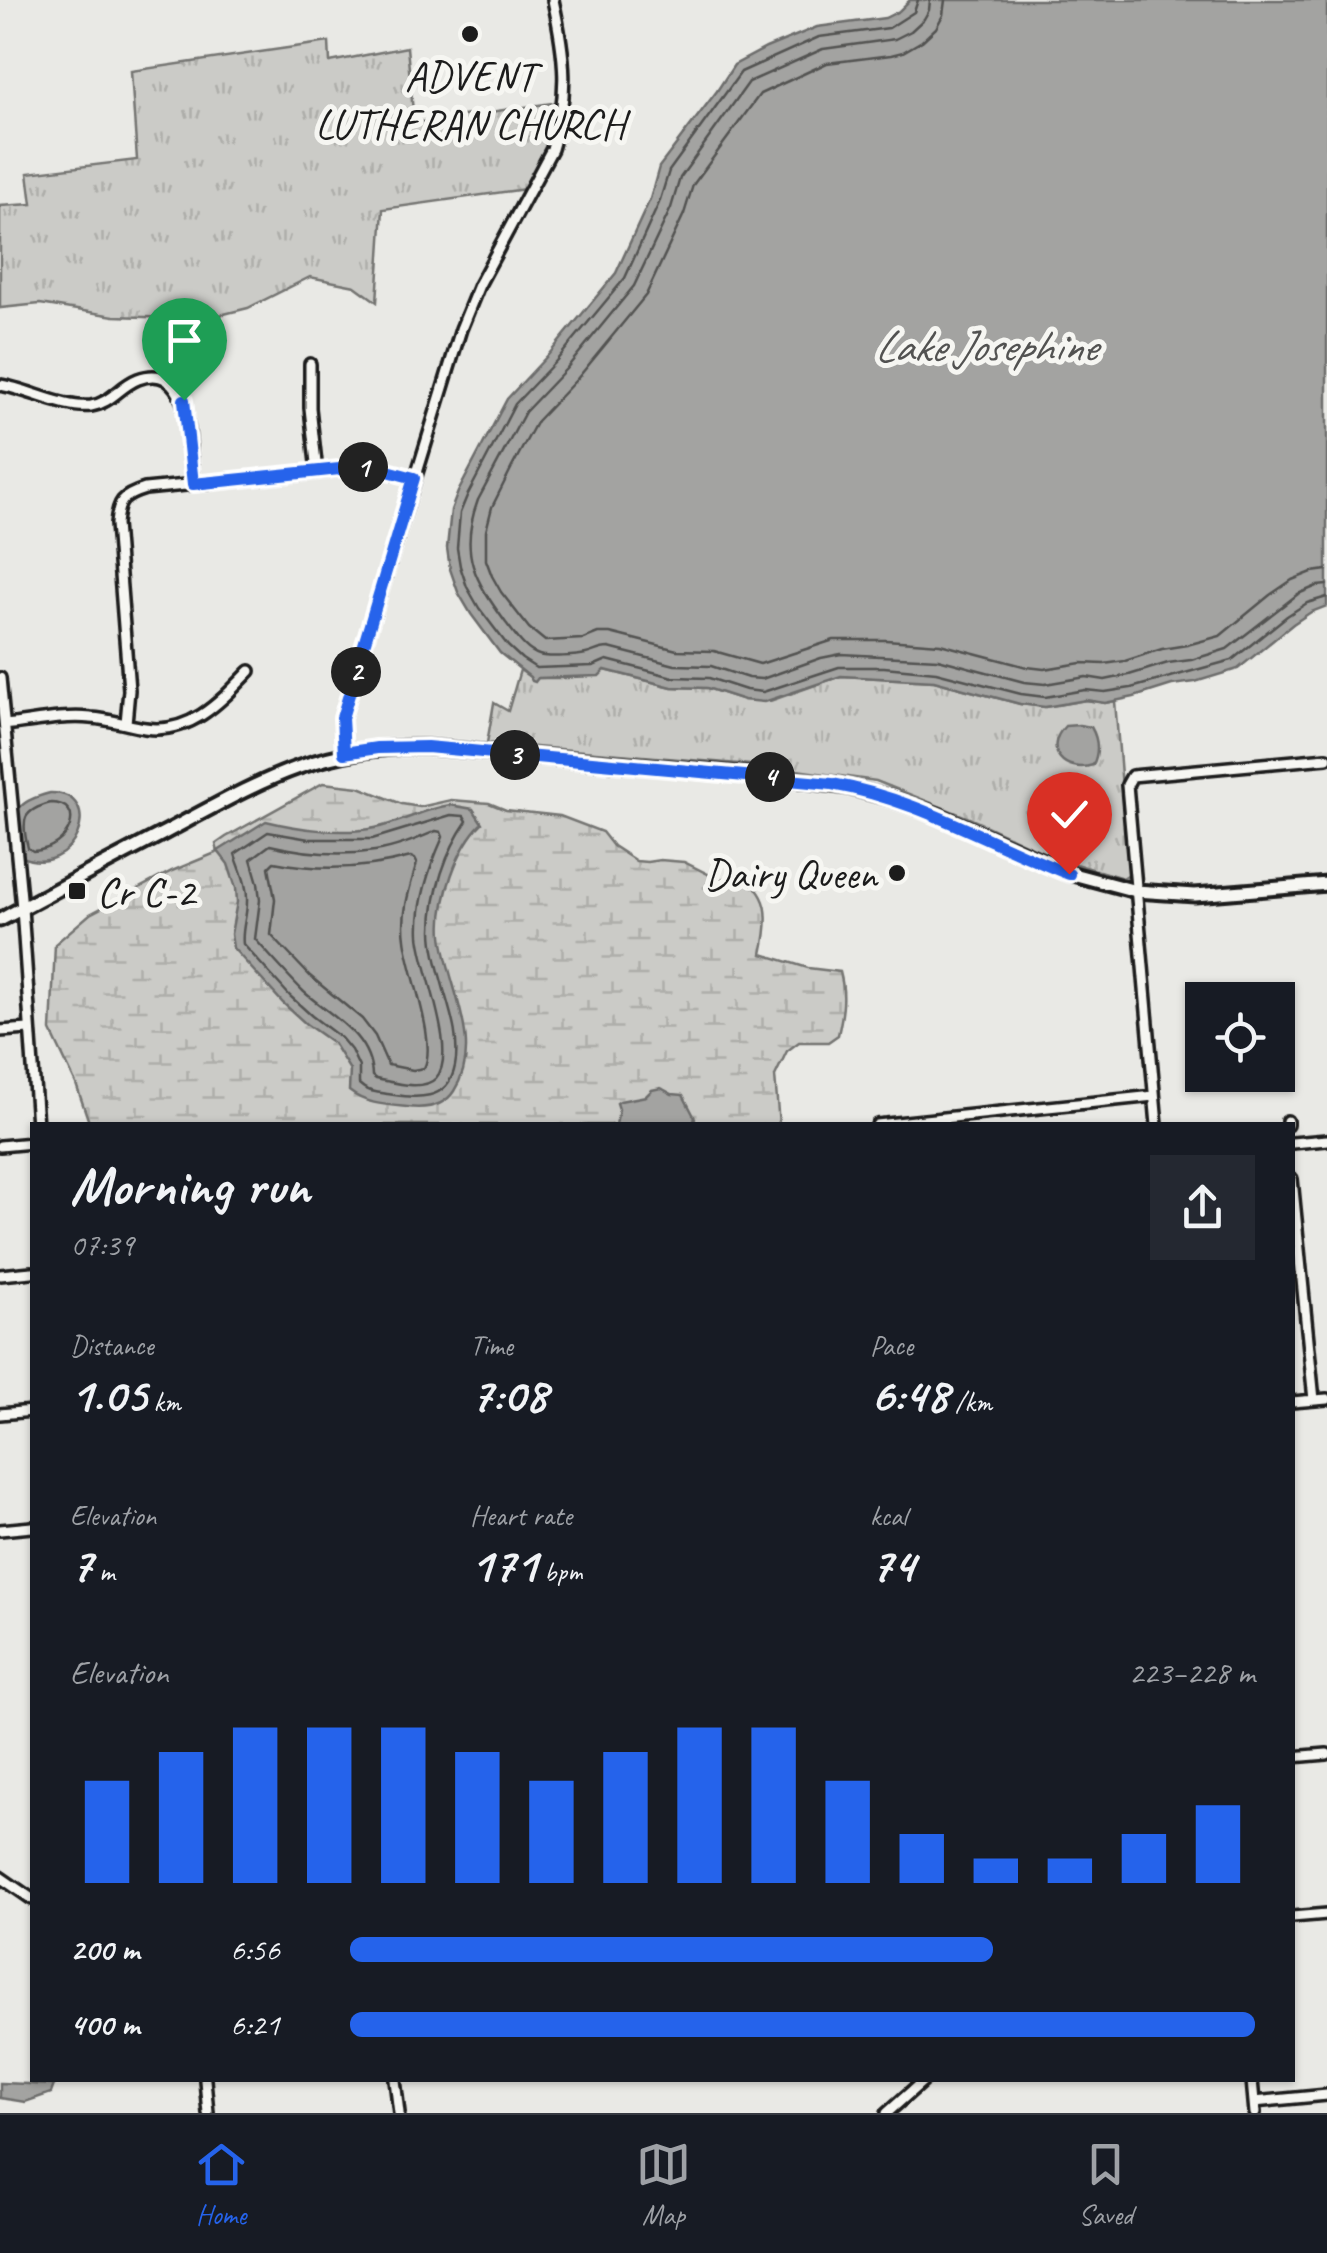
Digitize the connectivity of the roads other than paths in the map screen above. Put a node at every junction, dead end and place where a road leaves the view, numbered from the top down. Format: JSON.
{"nodes":[{"id":1,"x":553,"y":0,"type":"edge"},
{"id":2,"x":310,"y":364,"type":"dead end"},
{"id":3,"x":0,"y":385,"type":"edge"},
{"id":4,"x":317,"y":472,"type":"junction"},
{"id":5,"x":414,"y":478,"type":"junction"},
{"id":6,"x":193,"y":484,"type":"junction"},
{"id":7,"x":250,"y":671,"type":"dead end"},
{"id":8,"x":0,"y":678,"type":"edge"},
{"id":9,"x":126,"y":723,"type":"junction"},
{"id":10,"x":4,"y":725,"type":"junction"},
{"id":11,"x":344,"y":753,"type":"junction"},
{"id":12,"x":1327,"y":758,"type":"edge"},
{"id":13,"x":1327,"y":884,"type":"edge"},
{"id":14,"x":1136,"y":891,"type":"junction"},
{"id":15,"x":22,"y":908,"type":"junction"},
{"id":16,"x":0,"y":920,"type":"edge"},
{"id":17,"x":29,"y":1029,"type":"junction"},
{"id":18,"x":0,"y":1031,"type":"edge"},
{"id":19,"x":1154,"y":1096,"type":"junction"},
{"id":20,"x":1026,"y":1109,"type":"junction"},
{"id":21,"x":36,"y":1122,"type":"edge"},
{"id":22,"x":906,"y":1122,"type":"edge"},
{"id":23,"x":1028,"y":1122,"type":"edge"},
{"id":24,"x":1157,"y":1122,"type":"edge"},
{"id":25,"x":1327,"y":1140,"type":"edge"},
{"id":26,"x":30,"y":1143,"type":"edge"},
{"id":27,"x":1295,"y":1144,"type":"edge"},
{"id":28,"x":0,"y":1146,"type":"edge"},
{"id":29,"x":1295,"y":1209,"type":"edge"},
{"id":30,"x":30,"y":1272,"type":"edge"},
{"id":31,"x":0,"y":1275,"type":"edge"},
{"id":32,"x":1327,"y":1398,"type":"edge"},
{"id":33,"x":1314,"y":1400,"type":"junction"},
{"id":34,"x":1295,"y":1402,"type":"edge"},
{"id":35,"x":30,"y":1410,"type":"edge"},
{"id":36,"x":0,"y":1414,"type":"edge"},
{"id":37,"x":30,"y":1526,"type":"edge"},
{"id":38,"x":0,"y":1530,"type":"edge"},
{"id":39,"x":1327,"y":1754,"type":"edge"},
{"id":40,"x":1295,"y":1757,"type":"edge"},
{"id":41,"x":0,"y":1877,"type":"edge"},
{"id":42,"x":30,"y":1898,"type":"edge"},
{"id":43,"x":1327,"y":1914,"type":"edge"},
{"id":44,"x":1295,"y":1917,"type":"edge"},
{"id":45,"x":205,"y":2082,"type":"edge"},
{"id":46,"x":396,"y":2082,"type":"edge"},
{"id":47,"x":922,"y":2082,"type":"edge"},
{"id":48,"x":1252,"y":2082,"type":"edge"},
{"id":49,"x":1327,"y":2095,"type":"edge"},
{"id":50,"x":1254,"y":2108,"type":"edge"},
{"id":51,"x":208,"y":2113,"type":"edge"},
{"id":52,"x":399,"y":2113,"type":"edge"},
{"id":53,"x":887,"y":2113,"type":"edge"}],
"edges":[{"from":1,"to":5,"type":"street"},
{"from":2,"to":4,"type":"street"},
{"from":3,"to":6,"type":"street"},
{"from":4,"to":5,"type":"street"},
{"from":4,"to":6,"type":"street"},
{"from":5,"to":11,"type":"street"},
{"from":6,"to":9,"type":"street"},
{"from":7,"to":9,"type":"street"},
{"from":8,"to":10,"type":"street"},
{"from":9,"to":10,"type":"street"},
{"from":10,"to":15,"type":"street"},
{"from":11,"to":14,"type":"main road"},
{"from":11,"to":15,"type":"main road"},
{"from":12,"to":14,"type":"street"},
{"from":13,"to":14,"type":"main road"},
{"from":14,"to":19,"type":"street"},
{"from":15,"to":16,"type":"main road"},
{"from":15,"to":17,"type":"street"},
{"from":17,"to":18,"type":"street"},
{"from":17,"to":21,"type":"street"},
{"from":19,"to":20,"type":"street"},
{"from":19,"to":24,"type":"street"},
{"from":20,"to":22,"type":"street"},
{"from":20,"to":23,"type":"street"},
{"from":25,"to":27,"type":"street"},
{"from":26,"to":28,"type":"street"},
{"from":29,"to":33,"type":"street"},
{"from":30,"to":31,"type":"street"},
{"from":32,"to":33,"type":"street"},
{"from":33,"to":34,"type":"street"},
{"from":35,"to":36,"type":"street"},
{"from":37,"to":38,"type":"street"},
{"from":39,"to":40,"type":"street"},
{"from":41,"to":42,"type":"street"},
{"from":43,"to":44,"type":"street"},
{"from":45,"to":51,"type":"street"},
{"from":46,"to":52,"type":"street"},
{"from":47,"to":53,"type":"street"},
{"from":48,"to":50,"type":"street"},
{"from":49,"to":50,"type":"street"}]}
